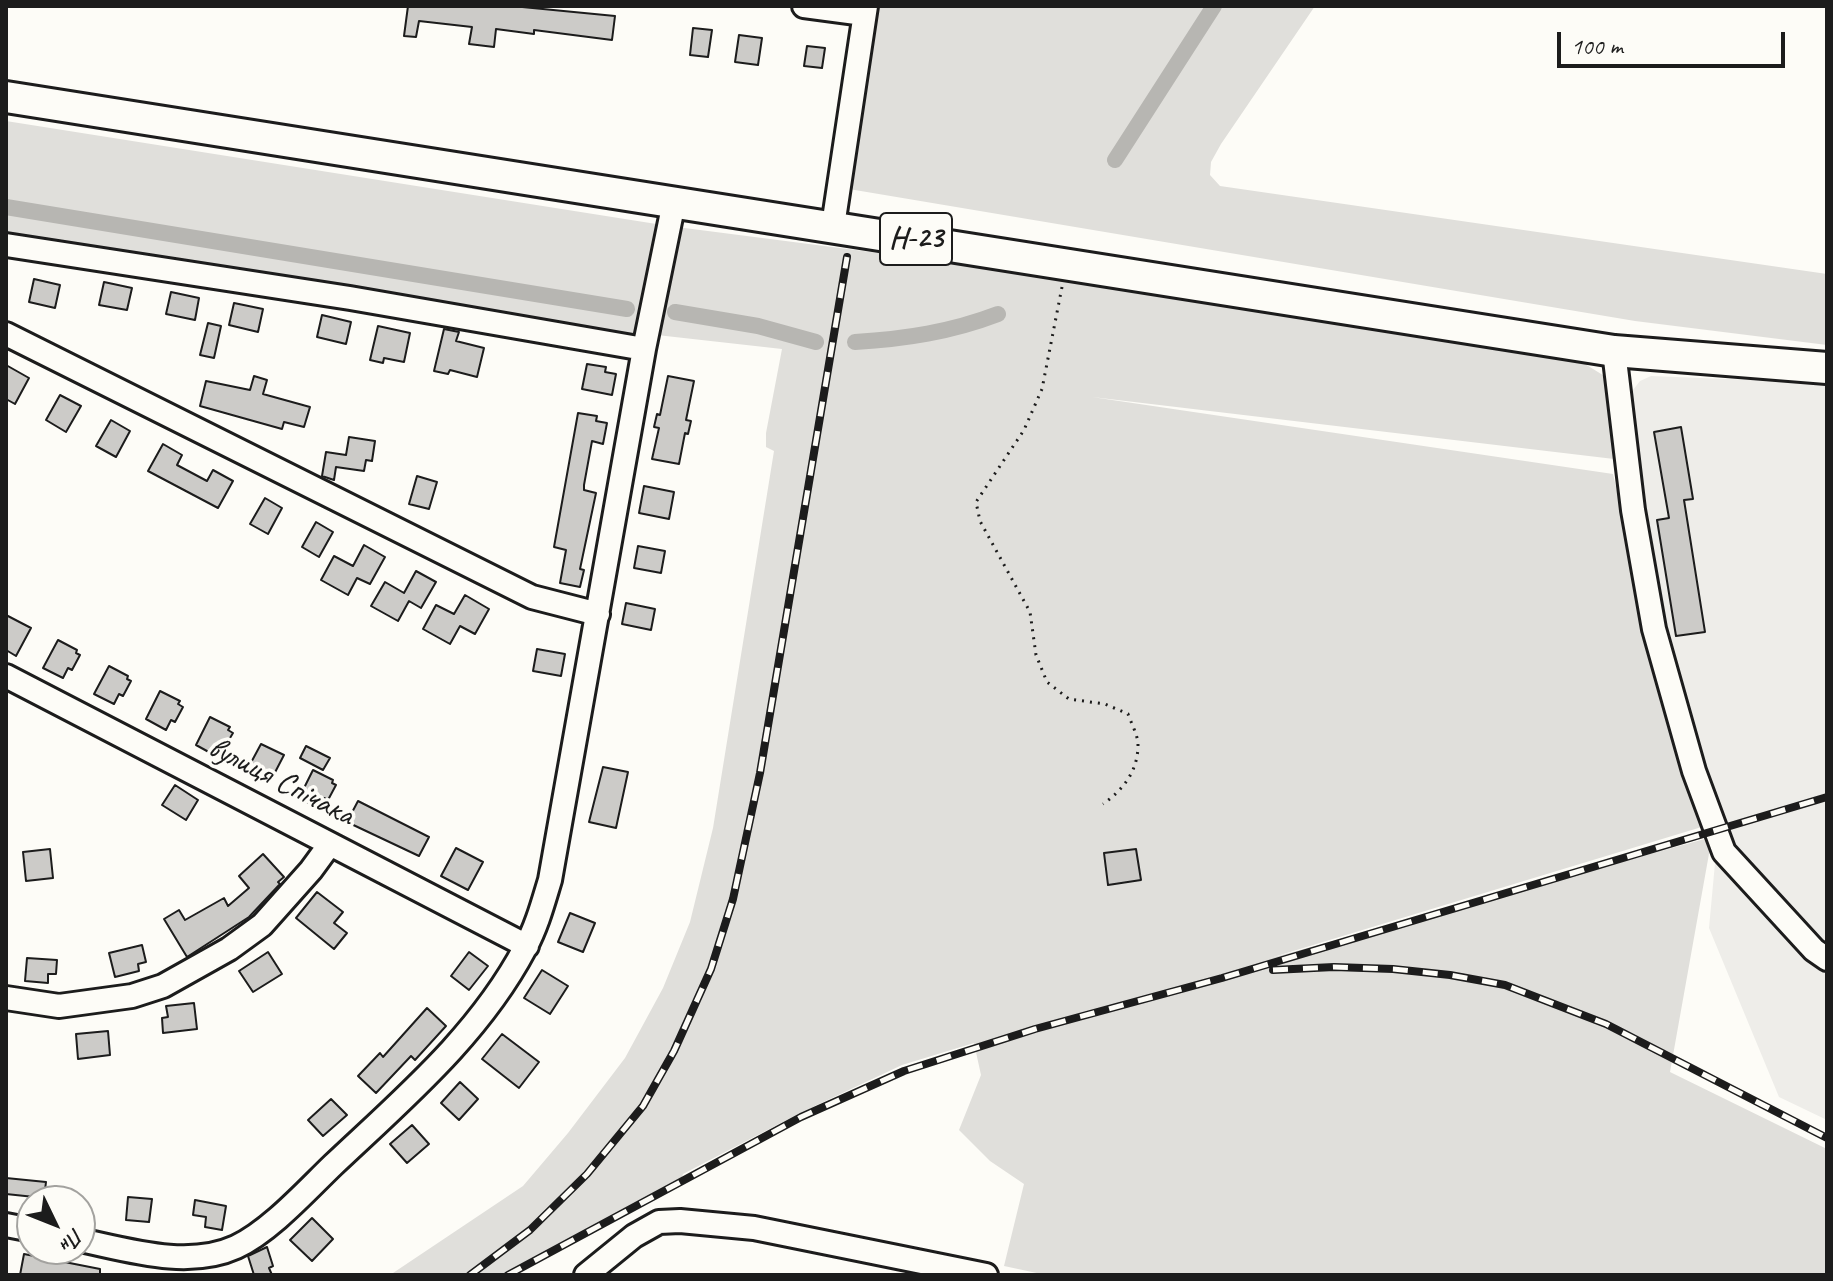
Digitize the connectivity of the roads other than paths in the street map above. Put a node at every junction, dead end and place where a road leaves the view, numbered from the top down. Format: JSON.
{"nodes":[{"id":1,"x":804,"y":6,"type":"edge"},
{"id":2,"x":865,"y":10,"type":"edge"},
{"id":3,"x":6,"y":97,"type":"edge"},
{"id":4,"x":674,"y":202,"type":"junction"},
{"id":5,"x":833,"y":226,"type":"junction"},
{"id":6,"x":6,"y":245,"type":"edge"},
{"id":7,"x":6,"y":334,"type":"edge"},
{"id":8,"x":644,"y":349,"type":"junction"},
{"id":9,"x":1614,"y":351,"type":"junction"},
{"id":10,"x":1827,"y":368,"type":"edge"},
{"id":11,"x":598,"y":614,"type":"junction"},
{"id":12,"x":7,"y":683,"type":"edge"},
{"id":13,"x":330,"y":844,"type":"junction"},
{"id":14,"x":527,"y":946,"type":"junction"},
{"id":15,"x":1827,"y":959,"type":"edge"},
{"id":16,"x":6,"y":998,"type":"edge"},
{"id":17,"x":96,"y":1243,"type":"edge"},
{"id":18,"x":586,"y":1275,"type":"edge"},
{"id":19,"x":986,"y":1275,"type":"edge"}],
"edges":[{"from":1,"to":2,"type":"street"},
{"from":2,"to":5,"type":"street"},
{"from":3,"to":4,"type":"main road","number":"Н-23"},
{"from":4,"to":5,"type":"main road","number":"Н-23"},
{"from":4,"to":8,"type":"street"},
{"from":5,"to":9,"type":"main road","number":"Н-23"},
{"from":6,"to":8,"type":"street"},
{"from":7,"to":11,"type":"street"},
{"from":8,"to":11,"type":"street"},
{"from":9,"to":10,"type":"main road","number":"Н-23"},
{"from":9,"to":15,"type":"street"},
{"from":11,"to":14,"type":"street"},
{"from":12,"to":13,"type":"street","name":"вулиця Спічака"},
{"from":13,"to":14,"type":"street","name":"вулиця Спічака"},
{"from":13,"to":16,"type":"street"},
{"from":14,"to":17,"type":"street"},
{"from":18,"to":19,"type":"street"}]}
